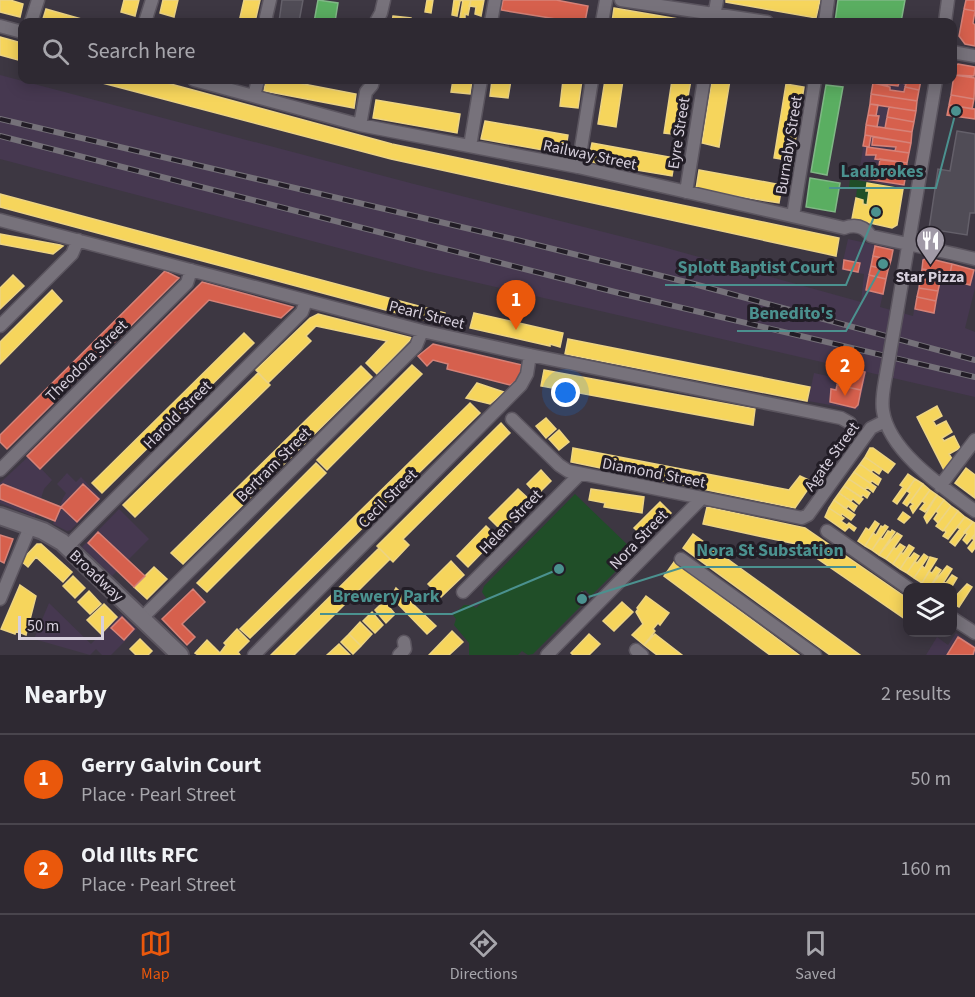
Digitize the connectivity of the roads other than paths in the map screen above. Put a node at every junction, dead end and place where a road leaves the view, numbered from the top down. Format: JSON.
{"nodes":[{"id":1,"x":38,"y":0,"type":"edge"},
{"id":2,"x":152,"y":0,"type":"edge"},
{"id":3,"x":270,"y":0,"type":"edge"},
{"id":4,"x":384,"y":0,"type":"edge"},
{"id":5,"x":495,"y":0,"type":"edge"},
{"id":6,"x":606,"y":0,"type":"edge"},
{"id":7,"x":621,"y":0,"type":"edge"},
{"id":8,"x":717,"y":0,"type":"edge"},
{"id":9,"x":828,"y":0,"type":"edge"},
{"id":10,"x":948,"y":0,"type":"edge"},
{"id":11,"x":32,"y":18,"type":"edge"},
{"id":12,"x":146,"y":18,"type":"edge"},
{"id":13,"x":266,"y":18,"type":"edge"},
{"id":14,"x":378,"y":18,"type":"edge"},
{"id":15,"x":492,"y":18,"type":"edge"},
{"id":16,"x":603,"y":18,"type":"edge"},
{"id":17,"x":714,"y":18,"type":"edge"},
{"id":18,"x":826,"y":18,"type":"edge"},
{"id":19,"x":946,"y":18,"type":"edge"},
{"id":20,"x":0,"y":26,"type":"edge"},
{"id":21,"x":18,"y":31,"type":"edge"},
{"id":22,"x":957,"y":53,"type":"edge"},
{"id":23,"x":975,"y":56,"type":"edge"},
{"id":24,"x":209,"y":84,"type":"edge"},
{"id":25,"x":257,"y":84,"type":"edge"},
{"id":26,"x":372,"y":84,"type":"edge"},
{"id":27,"x":480,"y":84,"type":"edge"},
{"id":28,"x":591,"y":84,"type":"edge"},
{"id":29,"x":703,"y":84,"type":"edge"},
{"id":30,"x":814,"y":84,"type":"edge"},
{"id":31,"x":935,"y":84,"type":"edge"},
{"id":32,"x":254,"y":96,"type":"junction"},
{"id":33,"x":360,"y":125,"type":"junction"},
{"id":34,"x":470,"y":146,"type":"junction"},
{"id":35,"x":578,"y":167,"type":"junction"},
{"id":36,"x":686,"y":192,"type":"junction"},
{"id":37,"x":793,"y":216,"type":"junction"},
{"id":38,"x":0,"y":219,"type":"edge"},
{"id":39,"x":78,"y":240,"type":"junction"},
{"id":40,"x":910,"y":244,"type":"junction"},
{"id":41,"x":975,"y":260,"type":"edge"},
{"id":42,"x":191,"y":270,"type":"junction"},
{"id":43,"x":306,"y":301,"type":"junction"},
{"id":44,"x":0,"y":326,"type":"edge"},
{"id":45,"x":422,"y":331,"type":"junction"},
{"id":46,"x":530,"y":355,"type":"junction"},
{"id":47,"x":512,"y":419,"type":"dead end"},
{"id":48,"x":885,"y":421,"type":"junction"},
{"id":49,"x":850,"y":423,"type":"dead end"},
{"id":50,"x":975,"y":440,"type":"edge"},
{"id":51,"x":0,"y":470,"type":"edge"},
{"id":52,"x":580,"y":474,"type":"junction"},
{"id":53,"x":940,"y":486,"type":"junction"},
{"id":54,"x":702,"y":498,"type":"junction"},
{"id":55,"x":975,"y":511,"type":"edge"},
{"id":56,"x":808,"y":515,"type":"joint"},
{"id":57,"x":0,"y":516,"type":"edge"},
{"id":58,"x":30,"y":527,"type":"junction"},
{"id":59,"x":827,"y":531,"type":"dead end"},
{"id":60,"x":68,"y":547,"type":"junction"},
{"id":61,"x":681,"y":559,"type":"dead end"},
{"id":62,"x":903,"y":584,"type":"edge"},
{"id":63,"x":463,"y":592,"type":"dead end"},
{"id":64,"x":0,"y":599,"type":"edge"},
{"id":65,"x":142,"y":618,"type":"junction"},
{"id":66,"x":957,"y":621,"type":"edge"},
{"id":67,"x":975,"y":633,"type":"edge"},
{"id":68,"x":404,"y":642,"type":"dead end"},
{"id":69,"x":180,"y":655,"type":"edge"},
{"id":70,"x":254,"y":655,"type":"edge"},
{"id":71,"x":399,"y":655,"type":"edge"},
{"id":72,"x":547,"y":655,"type":"edge"},
{"id":73,"x":815,"y":655,"type":"edge"}],
"edges":[{"from":1,"to":11,"type":"street"},
{"from":2,"to":12,"type":"street"},
{"from":3,"to":13,"type":"street"},
{"from":4,"to":14,"type":"street"},
{"from":5,"to":15,"type":"street"},
{"from":6,"to":16,"type":"street"},
{"from":7,"to":17,"type":"street"},
{"from":8,"to":17,"type":"street"},
{"from":9,"to":18,"type":"street"},
{"from":10,"to":19,"type":"street"},
{"from":20,"to":21,"type":"street"},
{"from":22,"to":23,"type":"street"},
{"from":24,"to":32,"type":"street","name":"Railway Street"},
{"from":25,"to":32,"type":"street"},
{"from":26,"to":33,"type":"street"},
{"from":27,"to":34,"type":"street"},
{"from":28,"to":35,"type":"street"},
{"from":29,"to":36,"type":"street","name":"Eyre Street"},
{"from":30,"to":37,"type":"street","name":"Burnaby Street"},
{"from":31,"to":40,"type":"street"},
{"from":32,"to":33,"type":"street","name":"Railway Street"},
{"from":33,"to":34,"type":"street","name":"Railway Street"},
{"from":34,"to":35,"type":"street","name":"Railway Street"},
{"from":35,"to":36,"type":"street","name":"Railway Street"},
{"from":36,"to":37,"type":"street","name":"Railway Street"},
{"from":37,"to":40,"type":"street","name":"Railway Street"},
{"from":38,"to":39,"type":"street","name":"Pearl Street"},
{"from":39,"to":42,"type":"street","name":"Pearl Street"},
{"from":39,"to":44,"type":"street"},
{"from":40,"to":41,"type":"street","name":"Railway Street"},
{"from":40,"to":48,"type":"street","bridge":true},
{"from":42,"to":43,"type":"street","name":"Pearl Street"},
{"from":42,"to":51,"type":"street","name":"Theodora Street"},
{"from":43,"to":45,"type":"street","name":"Pearl Street"},
{"from":43,"to":60,"type":"street","name":"Harold Street"},
{"from":45,"to":46,"type":"street","name":"Pearl Street"},
{"from":45,"to":65,"type":"street","name":"Bertram Street"},
{"from":46,"to":49,"type":"street","name":"Pearl Street"},
{"from":46,"to":70,"type":"street","name":"Cecil Street"},
{"from":47,"to":52,"type":"street","name":"Diamond Street"},
{"from":48,"to":53,"type":"street"},
{"from":48,"to":56,"type":"street","name":"Agate Street"},
{"from":50,"to":53,"type":"street"},
{"from":52,"to":54,"type":"street","name":"Diamond Street"},
{"from":52,"to":63,"type":"street","name":"Helen Street"},
{"from":53,"to":55,"type":"street"},
{"from":54,"to":56,"type":"street","name":"Diamond Street"},
{"from":54,"to":72,"type":"street","name":"Nora Street"},
{"from":57,"to":58,"type":"main road","name":"Broadway"},
{"from":58,"to":60,"type":"main road","name":"Broadway"},
{"from":58,"to":64,"type":"street"},
{"from":59,"to":62,"type":"street"},
{"from":60,"to":65,"type":"main road","name":"Broadway"},
{"from":61,"to":73,"type":"street"},
{"from":65,"to":69,"type":"main road","name":"Broadway"},
{"from":66,"to":67,"type":"street"},
{"from":68,"to":71,"type":"street"}]}
